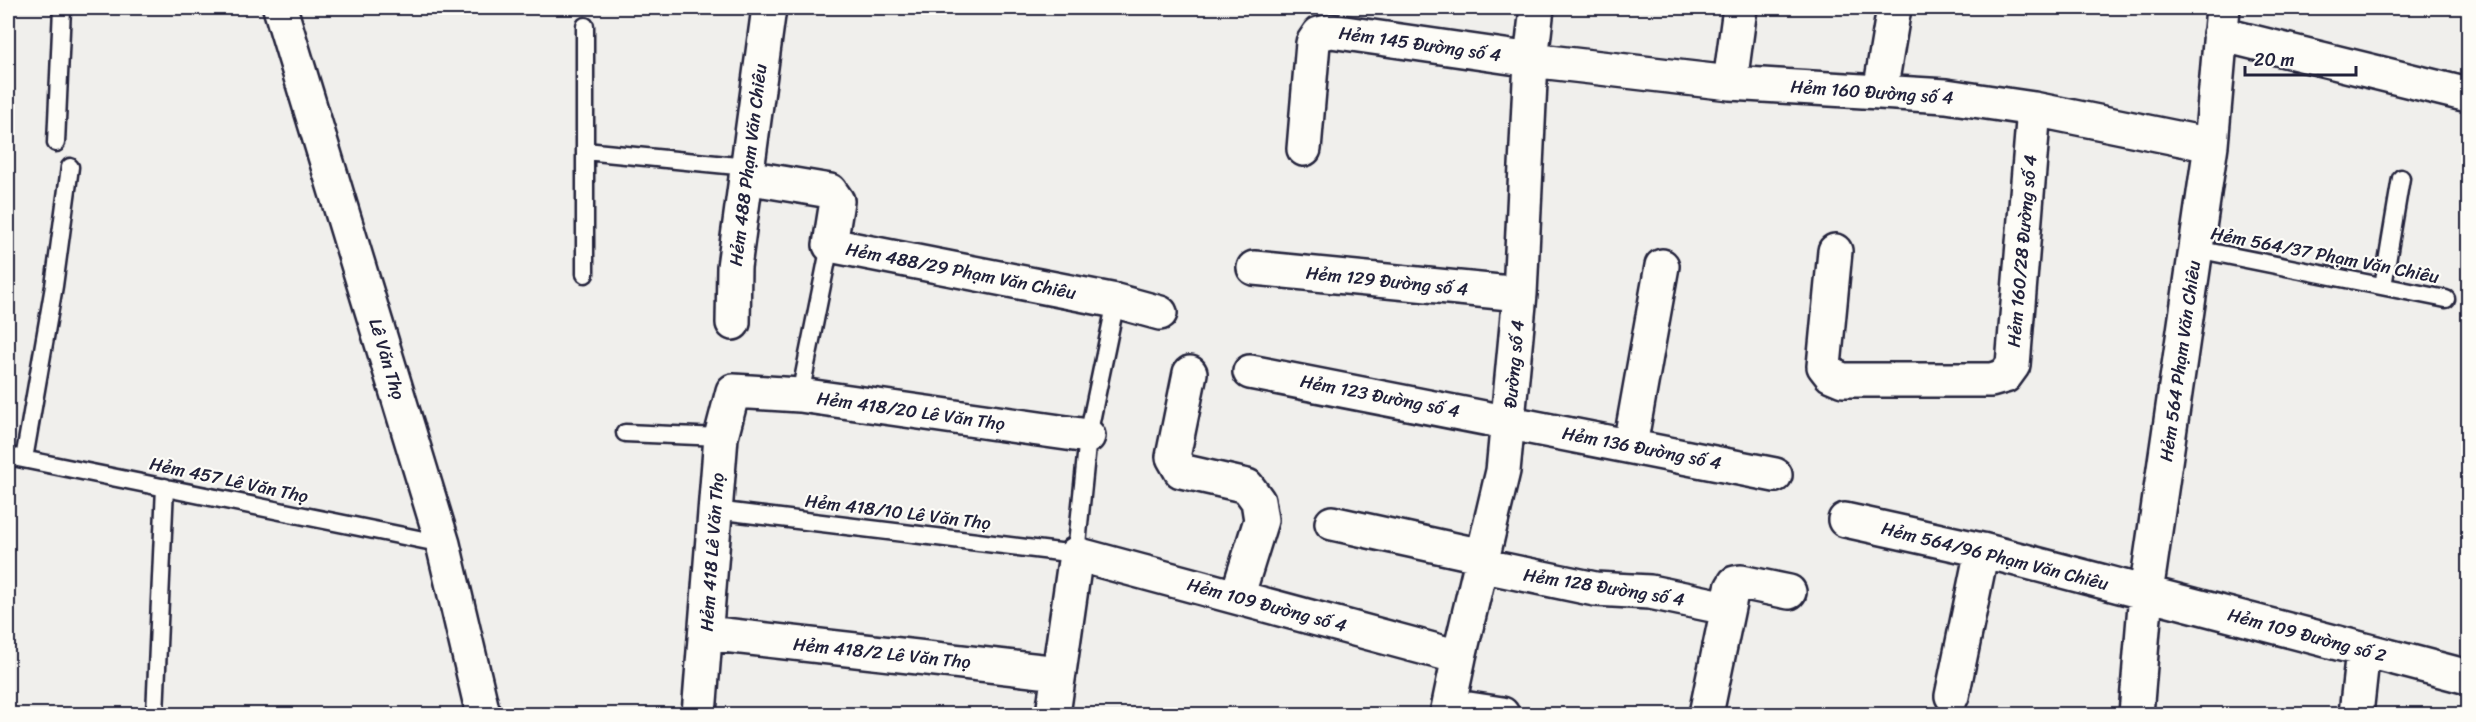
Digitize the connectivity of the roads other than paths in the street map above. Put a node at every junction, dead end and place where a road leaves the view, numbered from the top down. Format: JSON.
{"nodes":[{"id":1,"x":62,"y":8,"type":"edge"},
{"id":2,"x":280,"y":8,"type":"edge"},
{"id":3,"x":769,"y":8,"type":"edge"},
{"id":4,"x":1537,"y":8,"type":"edge"},
{"id":5,"x":1740,"y":8,"type":"edge"},
{"id":6,"x":1894,"y":8,"type":"edge"},
{"id":7,"x":2221,"y":21,"type":"edge"},
{"id":8,"x":585,"y":26,"type":"dead end"},
{"id":9,"x":1531,"y":60,"type":"junction"},
{"id":10,"x":1730,"y":83,"type":"junction"},
{"id":11,"x":1880,"y":92,"type":"junction"},
{"id":12,"x":2469,"y":95,"type":"edge"},
{"id":13,"x":2034,"y":109,"type":"junction"},
{"id":14,"x":56,"y":143,"type":"dead end"},
{"id":15,"x":2211,"y":145,"type":"junction"},
{"id":16,"x":1304,"y":149,"type":"dead end"},
{"id":17,"x":585,"y":152,"type":"junction"},
{"id":18,"x":70,"y":167,"type":"dead end"},
{"id":19,"x":746,"y":172,"type":"junction"},
{"id":20,"x":2401,"y":178,"type":"dead end"},
{"id":21,"x":830,"y":245,"type":"junction"},
{"id":22,"x":2196,"y":249,"type":"junction"},
{"id":23,"x":1835,"y":252,"type":"dead end"},
{"id":24,"x":1662,"y":266,"type":"dead end"},
{"id":25,"x":1254,"y":268,"type":"dead end"},
{"id":26,"x":585,"y":274,"type":"dead end"},
{"id":27,"x":2383,"y":286,"type":"junction"},
{"id":28,"x":1520,"y":294,"type":"junction"},
{"id":29,"x":2446,"y":299,"type":"dead end"},
{"id":30,"x":1116,"y":301,"type":"junction"},
{"id":31,"x":1160,"y":314,"type":"dead end"},
{"id":32,"x":734,"y":323,"type":"dead end"},
{"id":33,"x":1250,"y":372,"type":"dead end"},
{"id":34,"x":1190,"y":373,"type":"dead end"},
{"id":35,"x":734,"y":392,"type":"joint"},
{"id":36,"x":800,"y":395,"type":"junction"},
{"id":37,"x":1509,"y":421,"type":"junction"},
{"id":38,"x":625,"y":433,"type":"dead end"},
{"id":39,"x":1088,"y":436,"type":"junction"},
{"id":40,"x":721,"y":437,"type":"junction"},
{"id":41,"x":1630,"y":446,"type":"junction"},
{"id":42,"x":16,"y":457,"type":"edge"},
{"id":43,"x":1775,"y":475,"type":"dead end"},
{"id":44,"x":165,"y":487,"type":"junction"},
{"id":45,"x":715,"y":510,"type":"junction"},
{"id":46,"x":1845,"y":520,"type":"dead end"},
{"id":47,"x":1332,"y":523,"type":"dead end"},
{"id":48,"x":443,"y":544,"type":"junction"},
{"id":49,"x":1982,"y":550,"type":"junction"},
{"id":50,"x":1076,"y":554,"type":"junction"},
{"id":51,"x":1482,"y":561,"type":"junction"},
{"id":52,"x":1789,"y":592,"type":"dead end"},
{"id":53,"x":2146,"y":593,"type":"junction"},
{"id":54,"x":1237,"y":597,"type":"junction"},
{"id":55,"x":1727,"y":608,"type":"junction"},
{"id":56,"x":706,"y":633,"type":"junction"},
{"id":57,"x":2363,"y":650,"type":"junction"},
{"id":58,"x":1459,"y":657,"type":"junction"},
{"id":59,"x":1059,"y":673,"type":"junction"},
{"id":60,"x":2469,"y":677,"type":"edge"},
{"id":61,"x":1952,"y":696,"type":"dead end"},
{"id":62,"x":1448,"y":710,"type":"edge"},
{"id":63,"x":155,"y":714,"type":"edge"},
{"id":64,"x":483,"y":714,"type":"edge"},
{"id":65,"x":699,"y":714,"type":"edge"},
{"id":66,"x":1053,"y":714,"type":"edge"},
{"id":67,"x":1502,"y":714,"type":"edge"},
{"id":68,"x":1706,"y":714,"type":"edge"},
{"id":69,"x":2136,"y":714,"type":"edge"},
{"id":70,"x":2356,"y":714,"type":"edge"}],
"edges":[{"from":1,"to":14,"type":"lane"},
{"from":2,"to":48,"type":"street","name":"Lê Văn Thọ"},
{"from":3,"to":19,"type":"street","name":"Hẻm 488 Phạm Văn Chiêu"},
{"from":4,"to":9,"type":"street","name":"Đường số 4"},
{"from":5,"to":10,"type":"street"},
{"from":6,"to":11,"type":"street"},
{"from":7,"to":12,"type":"street"},
{"from":7,"to":15,"type":"street","name":"Hẻm 564 Phạm Văn Chiêu"},
{"from":8,"to":17,"type":"lane"},
{"from":9,"to":10,"type":"street","name":"Hẻm 160 Đường số 4"},
{"from":9,"to":16,"type":"street","name":"Hẻm 145 Đường số 4"},
{"from":9,"to":28,"type":"street","name":"Đường số 4"},
{"from":10,"to":11,"type":"street","name":"Hẻm 160 Đường số 4"},
{"from":11,"to":13,"type":"street","name":"Hẻm 160 Đường số 4"},
{"from":13,"to":15,"type":"street","name":"Hẻm 160 Đường số 4"},
{"from":13,"to":23,"type":"street","name":"Hẻm 160/28 Đường số 4"},
{"from":15,"to":22,"type":"street","name":"Hẻm 564 Phạm Văn Chiêu"},
{"from":17,"to":19,"type":"lane"},
{"from":17,"to":26,"type":"lane"},
{"from":18,"to":42,"type":"lane"},
{"from":19,"to":21,"type":"street","name":"Hẻm 488/29 Phạm Văn Chiêu"},
{"from":19,"to":32,"type":"street","name":"Hẻm 488 Phạm Văn Chiêu"},
{"from":20,"to":27,"type":"lane"},
{"from":21,"to":30,"type":"street","name":"Hẻm 488/29 Phạm Văn Chiêu"},
{"from":21,"to":36,"type":"lane"},
{"from":22,"to":27,"type":"lane","name":"Hẻm 564/37 Phạm Văn Chiêu"},
{"from":22,"to":53,"type":"street","name":"Hẻm 564 Phạm Văn Chiêu"},
{"from":24,"to":41,"type":"street"},
{"from":25,"to":28,"type":"street","name":"Hẻm 129 Đường số 4"},
{"from":27,"to":29,"type":"lane","name":"Hẻm 564/37 Phạm Văn Chiêu"},
{"from":28,"to":37,"type":"street","name":"Đường số 4"},
{"from":30,"to":31,"type":"street","name":"Hẻm 488/29 Phạm Văn Chiêu"},
{"from":30,"to":39,"type":"lane"},
{"from":33,"to":37,"type":"street","name":"Hẻm 123 Đường số 4"},
{"from":34,"to":54,"type":"street"},
{"from":35,"to":36,"type":"street","name":"Hẻm 418/20 Lê Văn Thọ"},
{"from":35,"to":40,"type":"street","name":"Hẻm 418 Lê Văn Thọ"},
{"from":36,"to":39,"type":"street","name":"Hẻm 418/20 Lê Văn Thọ"},
{"from":37,"to":41,"type":"street","name":"Hẻm 136 Đường số 4"},
{"from":37,"to":51,"type":"street","name":"Đường số 4"},
{"from":38,"to":40,"type":"lane"},
{"from":39,"to":50,"type":"lane"},
{"from":40,"to":45,"type":"street","name":"Hẻm 418 Lê Văn Thọ"},
{"from":41,"to":43,"type":"street","name":"Hẻm 136 Đường số 4"},
{"from":42,"to":44,"type":"lane","name":"Hẻm 457 Lê Văn Thọ"},
{"from":44,"to":48,"type":"lane","name":"Hẻm 457 Lê Văn Thọ"},
{"from":44,"to":63,"type":"lane"},
{"from":45,"to":50,"type":"lane","name":"Hẻm 418/10 Lê Văn Thọ"},
{"from":45,"to":56,"type":"street","name":"Hẻm 418 Lê Văn Thọ"},
{"from":46,"to":49,"type":"street","name":"Hẻm 564/96 Phạm Văn Chiêu"},
{"from":47,"to":51,"type":"street","name":"Hẻm 128 Đường số 4"},
{"from":48,"to":64,"type":"street","name":"Lê Văn Thọ"},
{"from":49,"to":53,"type":"street","name":"Hẻm 564/96 Phạm Văn Chiêu"},
{"from":49,"to":61,"type":"street"},
{"from":50,"to":54,"type":"street","name":"Hẻm 109 Đường số 4"},
{"from":50,"to":59,"type":"street"},
{"from":51,"to":55,"type":"street","name":"Hẻm 128 Đường số 4"},
{"from":51,"to":58,"type":"street","name":"Đường số 4"},
{"from":52,"to":55,"type":"street"},
{"from":53,"to":57,"type":"street","name":"Hẻm 109 Đường số 2"},
{"from":53,"to":69,"type":"street","name":"Hẻm 564 Phạm Văn Chiêu"},
{"from":54,"to":58,"type":"street","name":"Hẻm 109 Đường số 4"},
{"from":55,"to":68,"type":"street"},
{"from":56,"to":59,"type":"street","name":"Hẻm 418/2 Lê Văn Thọ"},
{"from":56,"to":65,"type":"street","name":"Hẻm 418 Lê Văn Thọ"},
{"from":57,"to":60,"type":"street","name":"Hẻm 109 Đường số 2"},
{"from":57,"to":70,"type":"street"},
{"from":58,"to":62,"type":"street","name":"Đường số 4"},
{"from":59,"to":66,"type":"street"},
{"from":62,"to":67,"type":"street"}]}
